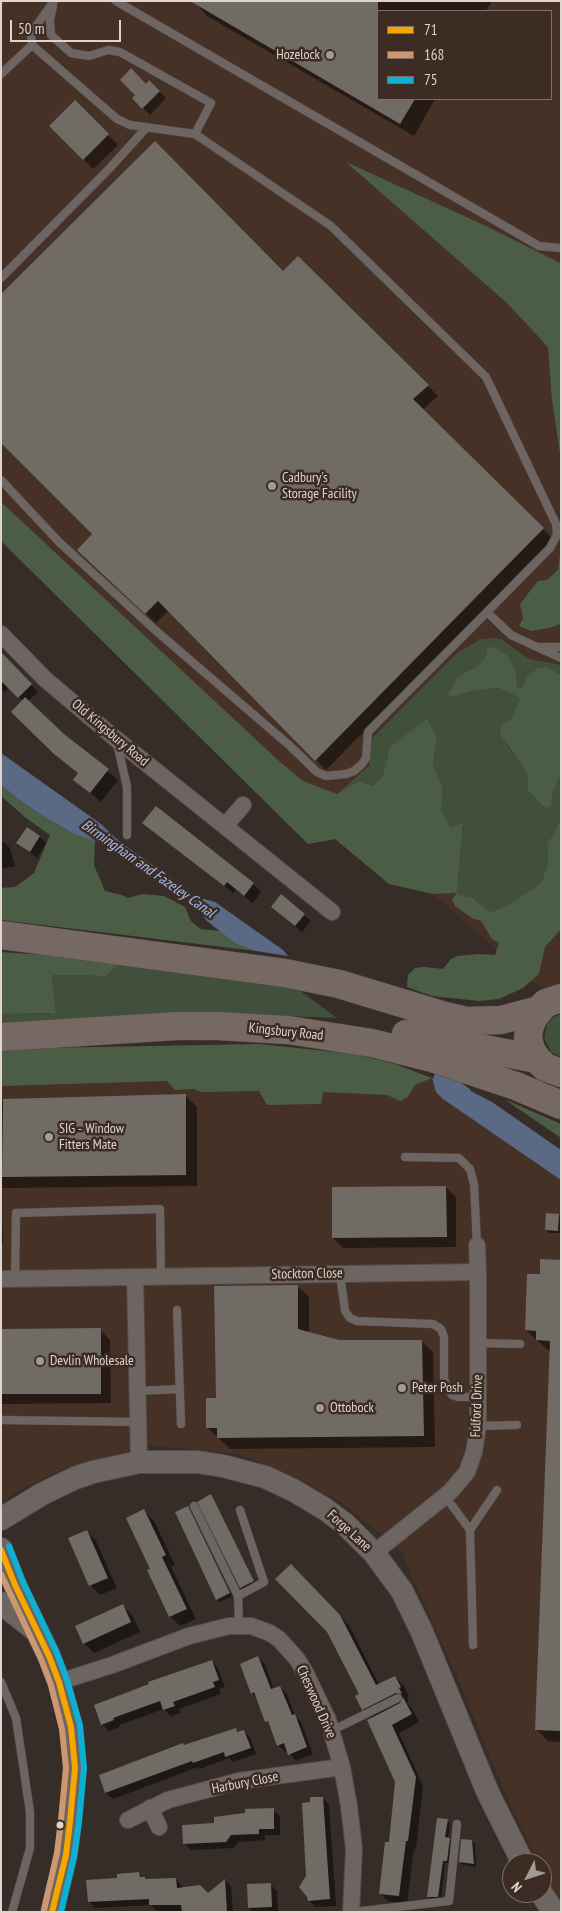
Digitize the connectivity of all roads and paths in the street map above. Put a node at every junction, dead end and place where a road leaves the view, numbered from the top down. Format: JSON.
{"nodes":[{"id":1,"x":54,"y":1,"type":"edge"},
{"id":2,"x":116,"y":1,"type":"edge"},
{"id":3,"x":32,"y":45,"type":"junction"},
{"id":4,"x":1,"y":74,"type":"edge"},
{"id":5,"x":147,"y":127,"type":"junction"},
{"id":6,"x":195,"y":134,"type":"junction"},
{"id":7,"x":561,"y":248,"type":"edge"},
{"id":8,"x":1,"y":278,"type":"edge"},
{"id":9,"x":1,"y":480,"type":"edge"},
{"id":10,"x":487,"y":612,"type":"junction"},
{"id":11,"x":1,"y":634,"type":"edge"},
{"id":12,"x":534,"y":647,"type":"junction"},
{"id":13,"x":561,"y":647,"type":"edge"},
{"id":14,"x":561,"y":658,"type":"edge"},
{"id":15,"x":116,"y":739,"type":"junction"},
{"id":16,"x":243,"y":805,"type":"dead end"},
{"id":17,"x":225,"y":826,"type":"junction"},
{"id":18,"x":127,"y":835,"type":"dead end"},
{"id":19,"x":332,"y":912,"type":"dead end"},
{"id":20,"x":1,"y":935,"type":"edge"},
{"id":21,"x":554,"y":999,"type":"edge"},
{"id":22,"x":288,"y":1030,"type":"junction"},
{"id":23,"x":1,"y":1037,"type":"edge"},
{"id":24,"x":537,"y":1060,"type":"junction"},
{"id":25,"x":561,"y":1073,"type":"edge"},
{"id":26,"x":561,"y":1105,"type":"edge"},
{"id":27,"x":405,"y":1157,"type":"dead end"},
{"id":28,"x":476,"y":1245,"type":"joint"},
{"id":29,"x":478,"y":1272,"type":"junction"},
{"id":30,"x":340,"y":1274,"type":"junction"},
{"id":31,"x":161,"y":1276,"type":"junction"},
{"id":32,"x":135,"y":1277,"type":"junction"},
{"id":33,"x":8,"y":1279,"type":"edge"},
{"id":34,"x":177,"y":1310,"type":"dead end"},
{"id":35,"x":478,"y":1343,"type":"junction"},
{"id":36,"x":520,"y":1344,"type":"dead end"},
{"id":37,"x":180,"y":1389,"type":"junction"},
{"id":38,"x":137,"y":1392,"type":"junction"},
{"id":39,"x":478,"y":1397,"type":"junction"},
{"id":40,"x":1,"y":1420,"type":"edge"},
{"id":41,"x":138,"y":1422,"type":"junction"},
{"id":42,"x":182,"y":1424,"type":"dead end"},
{"id":43,"x":517,"y":1425,"type":"dead end"},
{"id":44,"x":478,"y":1426,"type":"junction"},
{"id":45,"x":139,"y":1462,"type":"junction"},
{"id":46,"x":497,"y":1490,"type":"dead end"},
{"id":47,"x":445,"y":1496,"type":"junction"},
{"id":48,"x":194,"y":1506,"type":"dead end"},
{"id":49,"x":240,"y":1510,"type":"dead end"},
{"id":50,"x":1,"y":1519,"type":"edge"},
{"id":51,"x":470,"y":1530,"type":"junction"},
{"id":52,"x":1,"y":1549,"type":"edge"},
{"id":53,"x":374,"y":1553,"type":"junction"},
{"id":54,"x":238,"y":1596,"type":"junction"},
{"id":55,"x":1,"y":1603,"type":"edge"},
{"id":56,"x":239,"y":1626,"type":"junction"},
{"id":57,"x":37,"y":1632,"type":"junction"},
{"id":58,"x":473,"y":1645,"type":"dead end"},
{"id":59,"x":1,"y":1682,"type":"edge"},
{"id":60,"x":59,"y":1682,"type":"junction"},
{"id":61,"x":398,"y":1698,"type":"dead end"},
{"id":62,"x":331,"y":1730,"type":"junction"},
{"id":63,"x":342,"y":1767,"type":"junction"},
{"id":64,"x":150,"y":1808,"type":"junction"},
{"id":65,"x":128,"y":1820,"type":"dead end"},
{"id":66,"x":457,"y":1824,"type":"dead end"},
{"id":67,"x":159,"y":1827,"type":"dead end"},
{"id":68,"x":518,"y":1853,"type":"edge"},
{"id":69,"x":12,"y":1912,"type":"edge"},
{"id":70,"x":52,"y":1912,"type":"edge"},
{"id":71,"x":352,"y":1912,"type":"edge"}],
"edges":[{"from":1,"to":3,"type":"lane"},
{"from":1,"to":6,"type":"lane"},
{"from":2,"to":7,"type":"lane"},
{"from":3,"to":4,"type":"lane"},
{"from":3,"to":5,"type":"lane"},
{"from":5,"to":6,"type":"lane"},
{"from":5,"to":8,"type":"lane"},
{"from":6,"to":10,"type":"lane"},
{"from":9,"to":10,"type":"lane"},
{"from":10,"to":12,"type":"lane"},
{"from":11,"to":15,"type":"street","name":"Old Kingsbury Road"},
{"from":12,"to":13,"type":"lane"},
{"from":12,"to":14,"type":"lane"},
{"from":15,"to":17,"type":"street","name":"Old Kingsbury Road"},
{"from":15,"to":18,"type":"lane"},
{"from":16,"to":17,"type":"street"},
{"from":17,"to":19,"type":"street","name":"Old Kingsbury Road"},
{"from":20,"to":21,"type":"highway"},
{"from":21,"to":24,"type":"highway"},
{"from":22,"to":23,"type":"highway","name":"Kingsbury Road"},
{"from":22,"to":24,"type":"highway"},
{"from":22,"to":26,"type":"highway","name":"Kingsbury Road"},
{"from":24,"to":25,"type":"highway"},
{"from":27,"to":28,"type":"lane"},
{"from":28,"to":29,"type":"street","name":"Fulford Drive"},
{"from":29,"to":30,"type":"street","name":"Stockton Close"},
{"from":29,"to":35,"type":"street","name":"Fulford Drive"},
{"from":30,"to":31,"type":"street","name":"Stockton Close"},
{"from":30,"to":39,"type":"lane"},
{"from":31,"to":32,"type":"street","name":"Stockton Close"},
{"from":31,"to":33,"type":"lane"},
{"from":32,"to":33,"type":"street","name":"Stockton Close"},
{"from":32,"to":38,"type":"street"},
{"from":34,"to":37,"type":"lane"},
{"from":35,"to":36,"type":"lane"},
{"from":35,"to":39,"type":"street","name":"Fulford Drive"},
{"from":37,"to":38,"type":"lane"},
{"from":37,"to":42,"type":"lane"},
{"from":38,"to":41,"type":"street"},
{"from":39,"to":44,"type":"street","name":"Fulford Drive"},
{"from":40,"to":41,"type":"lane"},
{"from":41,"to":45,"type":"street"},
{"from":43,"to":44,"type":"lane"},
{"from":44,"to":47,"type":"street","name":"Fulford Drive"},
{"from":45,"to":50,"type":"street","name":"Forge Lane"},
{"from":45,"to":53,"type":"street","name":"Forge Lane"},
{"from":46,"to":51,"type":"lane"},
{"from":47,"to":51,"type":"lane"},
{"from":47,"to":53,"type":"street","name":"Fulford Drive"},
{"from":48,"to":54,"type":"lane"},
{"from":49,"to":54,"type":"lane"},
{"from":51,"to":58,"type":"lane"},
{"from":52,"to":57,"type":"street"},
{"from":53,"to":68,"type":"street","name":"Forge Lane"},
{"from":54,"to":56,"type":"lane"},
{"from":55,"to":57,"type":"street"},
{"from":56,"to":60,"type":"street","name":"Cheswood Drive"},
{"from":56,"to":62,"type":"street","name":"Cheswood Drive"},
{"from":57,"to":60,"type":"street"},
{"from":59,"to":69,"type":"lane"},
{"from":60,"to":70,"type":"street"},
{"from":61,"to":62,"type":"lane"},
{"from":62,"to":63,"type":"street","name":"Cheswood Drive"},
{"from":63,"to":64,"type":"street","name":"Harbury Close"},
{"from":63,"to":71,"type":"street","name":"Cheswood Drive"},
{"from":64,"to":65,"type":"street","name":"Harbury Close"},
{"from":64,"to":67,"type":"street"},
{"from":66,"to":71,"type":"lane"}]}
